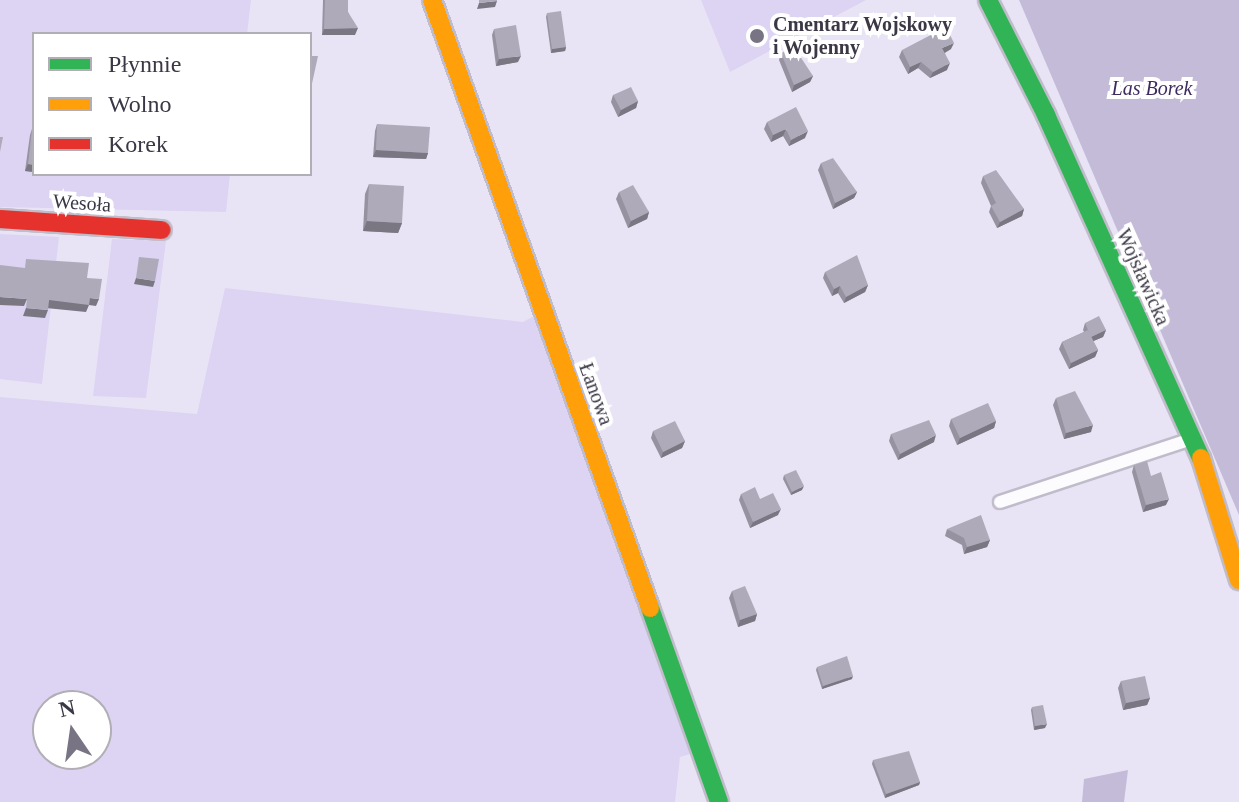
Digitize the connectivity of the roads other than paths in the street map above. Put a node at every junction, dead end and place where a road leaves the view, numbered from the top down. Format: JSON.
{"nodes":[{"id":1,"x":432,"y":0,"type":"edge"},
{"id":2,"x":988,"y":0,"type":"edge"},
{"id":3,"x":0,"y":219,"type":"edge"},
{"id":4,"x":162,"y":230,"type":"dead end"},
{"id":5,"x":1192,"y":439,"type":"junction"},
{"id":6,"x":1000,"y":502,"type":"dead end"},
{"id":7,"x":1239,"y":580,"type":"edge"},
{"id":8,"x":719,"y":802,"type":"edge"}],
"edges":[{"from":1,"to":8,"type":"street","name":"Łanowa"},
{"from":2,"to":5,"type":"street","name":"Wojsławicka"},
{"from":3,"to":4,"type":"street","name":"Wesoła"},
{"from":5,"to":6,"type":"street"},
{"from":5,"to":7,"type":"street","name":"Wojsławicka"}]}
